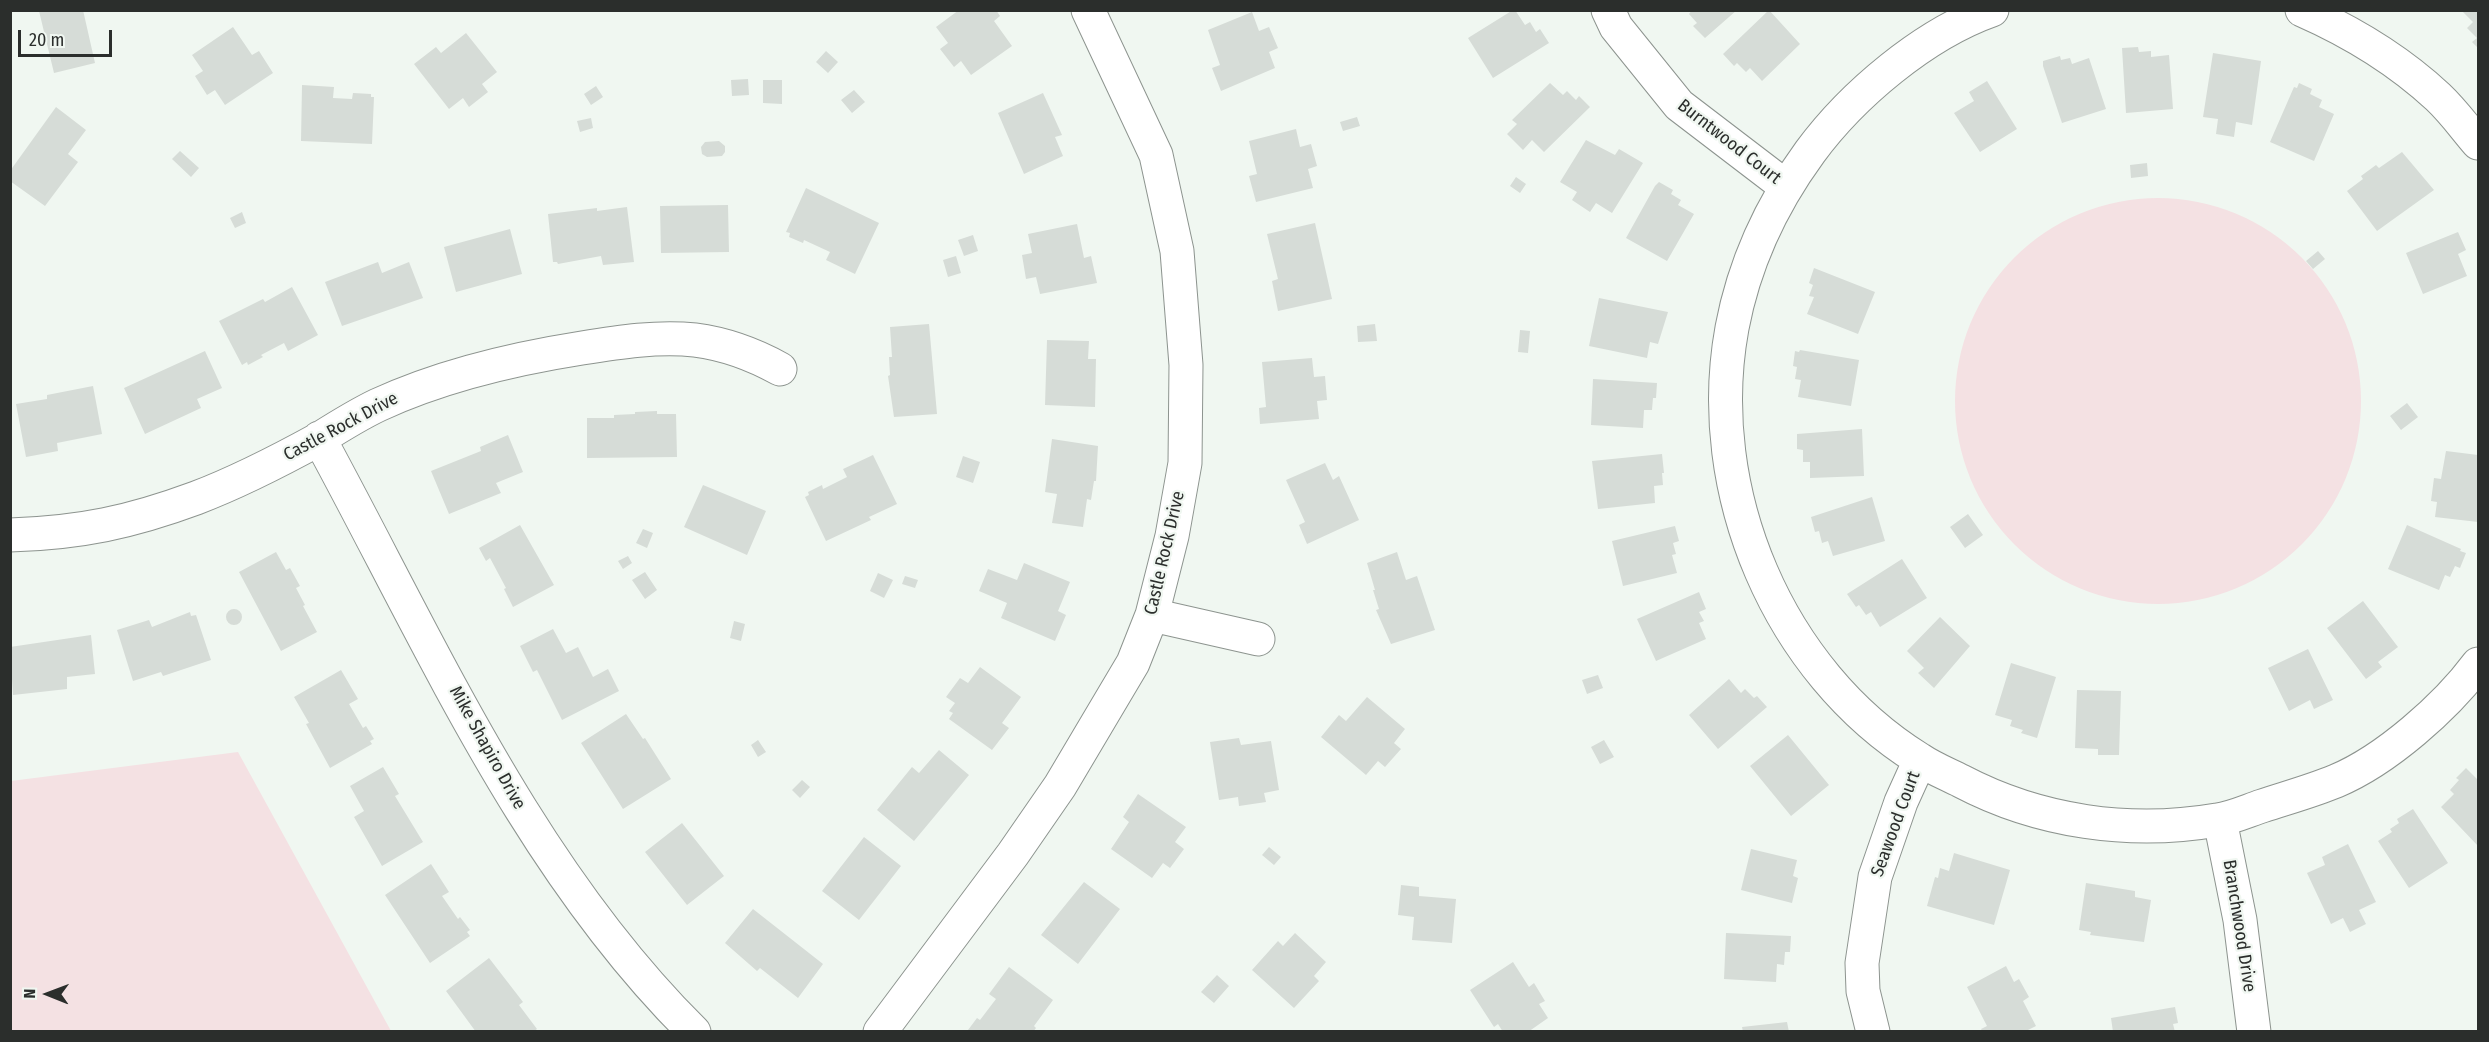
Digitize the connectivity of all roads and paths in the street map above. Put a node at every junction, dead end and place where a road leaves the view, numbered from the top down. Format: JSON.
{"nodes":[{"id":1,"x":1088,"y":10,"type":"edge"},
{"id":2,"x":1608,"y":10,"type":"edge"},
{"id":3,"x":1992,"y":10,"type":"edge"},
{"id":4,"x":2302,"y":10,"type":"edge"},
{"id":5,"x":2478,"y":143,"type":"edge"},
{"id":6,"x":1785,"y":186,"type":"junction"},
{"id":7,"x":780,"y":369,"type":"dead end"},
{"id":8,"x":319,"y":438,"type":"junction"},
{"id":9,"x":10,"y":535,"type":"edge"},
{"id":10,"x":1152,"y":615,"type":"junction"},
{"id":11,"x":1257,"y":639,"type":"dead end"},
{"id":12,"x":2478,"y":664,"type":"edge"},
{"id":13,"x":1920,"y":760,"type":"junction"},
{"id":14,"x":2220,"y":820,"type":"junction"},
{"id":15,"x":694,"y":1032,"type":"edge"},
{"id":16,"x":880,"y":1032,"type":"edge"},
{"id":17,"x":1873,"y":1032,"type":"edge"},
{"id":18,"x":2254,"y":1032,"type":"edge"}],
"edges":[{"from":1,"to":10,"type":"street","name":"Castle Rock Drive"},
{"from":2,"to":6,"type":"street","name":"Burntwood Court"},
{"from":3,"to":6,"type":"street"},
{"from":4,"to":5,"type":"street"},
{"from":6,"to":13,"type":"street"},
{"from":7,"to":8,"type":"street","name":"Castle Rock Drive"},
{"from":8,"to":9,"type":"street","name":"Castle Rock Drive"},
{"from":8,"to":15,"type":"street","name":"Mike Shapiro Drive"},
{"from":10,"to":11,"type":"street"},
{"from":10,"to":16,"type":"street","name":"Castle Rock Drive"},
{"from":12,"to":14,"type":"street"},
{"from":13,"to":14,"type":"street"},
{"from":13,"to":17,"type":"street","name":"Seawood Court"},
{"from":14,"to":18,"type":"street","name":"Branchwood Drive"}]}
